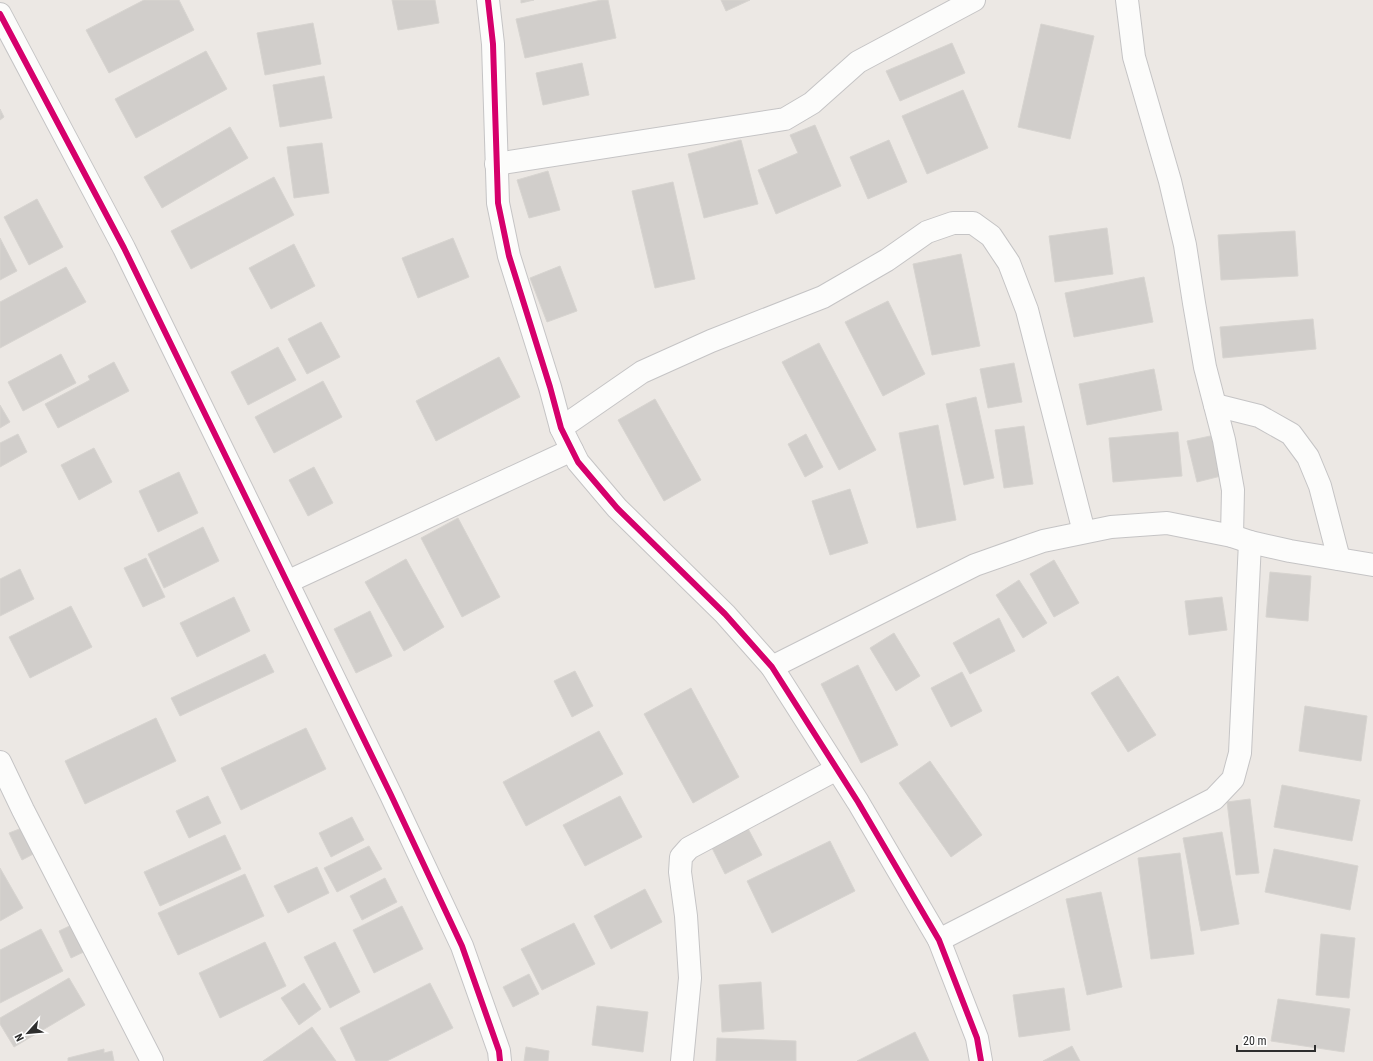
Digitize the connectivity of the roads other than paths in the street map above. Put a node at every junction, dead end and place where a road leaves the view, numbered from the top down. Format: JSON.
{"nodes":[{"id":1,"x":488,"y":0,"type":"edge"},
{"id":2,"x":974,"y":0,"type":"edge"},
{"id":3,"x":1127,"y":0,"type":"edge"},
{"id":4,"x":0,"y":14,"type":"edge"},
{"id":5,"x":496,"y":164,"type":"junction"},
{"id":6,"x":1215,"y":405,"type":"junction"},
{"id":7,"x":561,"y":428,"type":"junction"},
{"id":8,"x":572,"y":450,"type":"junction"},
{"id":9,"x":1084,"y":532,"type":"junction"},
{"id":10,"x":1241,"y":539,"type":"junction"},
{"id":11,"x":1339,"y":559,"type":"junction"},
{"id":12,"x":1373,"y":565,"type":"edge"},
{"id":13,"x":287,"y":582,"type":"junction"},
{"id":14,"x":772,"y":667,"type":"junction"},
{"id":15,"x":0,"y":762,"type":"edge"},
{"id":16,"x":837,"y":769,"type":"junction"},
{"id":17,"x":939,"y":940,"type":"junction"},
{"id":18,"x":152,"y":1061,"type":"edge"},
{"id":19,"x":500,"y":1061,"type":"edge"},
{"id":20,"x":682,"y":1061,"type":"edge"},
{"id":21,"x":981,"y":1061,"type":"edge"}],
"edges":[{"from":1,"to":5,"type":"street"},
{"from":2,"to":5,"type":"street"},
{"from":3,"to":6,"type":"street"},
{"from":4,"to":13,"type":"street"},
{"from":5,"to":7,"type":"street"},
{"from":6,"to":10,"type":"street"},
{"from":6,"to":11,"type":"street"},
{"from":7,"to":8,"type":"street"},
{"from":7,"to":9,"type":"street"},
{"from":8,"to":13,"type":"street"},
{"from":8,"to":14,"type":"street"},
{"from":9,"to":10,"type":"street"},
{"from":9,"to":14,"type":"street"},
{"from":10,"to":11,"type":"street"},
{"from":10,"to":17,"type":"street"},
{"from":11,"to":12,"type":"street"},
{"from":13,"to":19,"type":"street"},
{"from":14,"to":16,"type":"street"},
{"from":15,"to":18,"type":"street"},
{"from":16,"to":17,"type":"street"},
{"from":16,"to":20,"type":"street"},
{"from":17,"to":21,"type":"street"}]}
